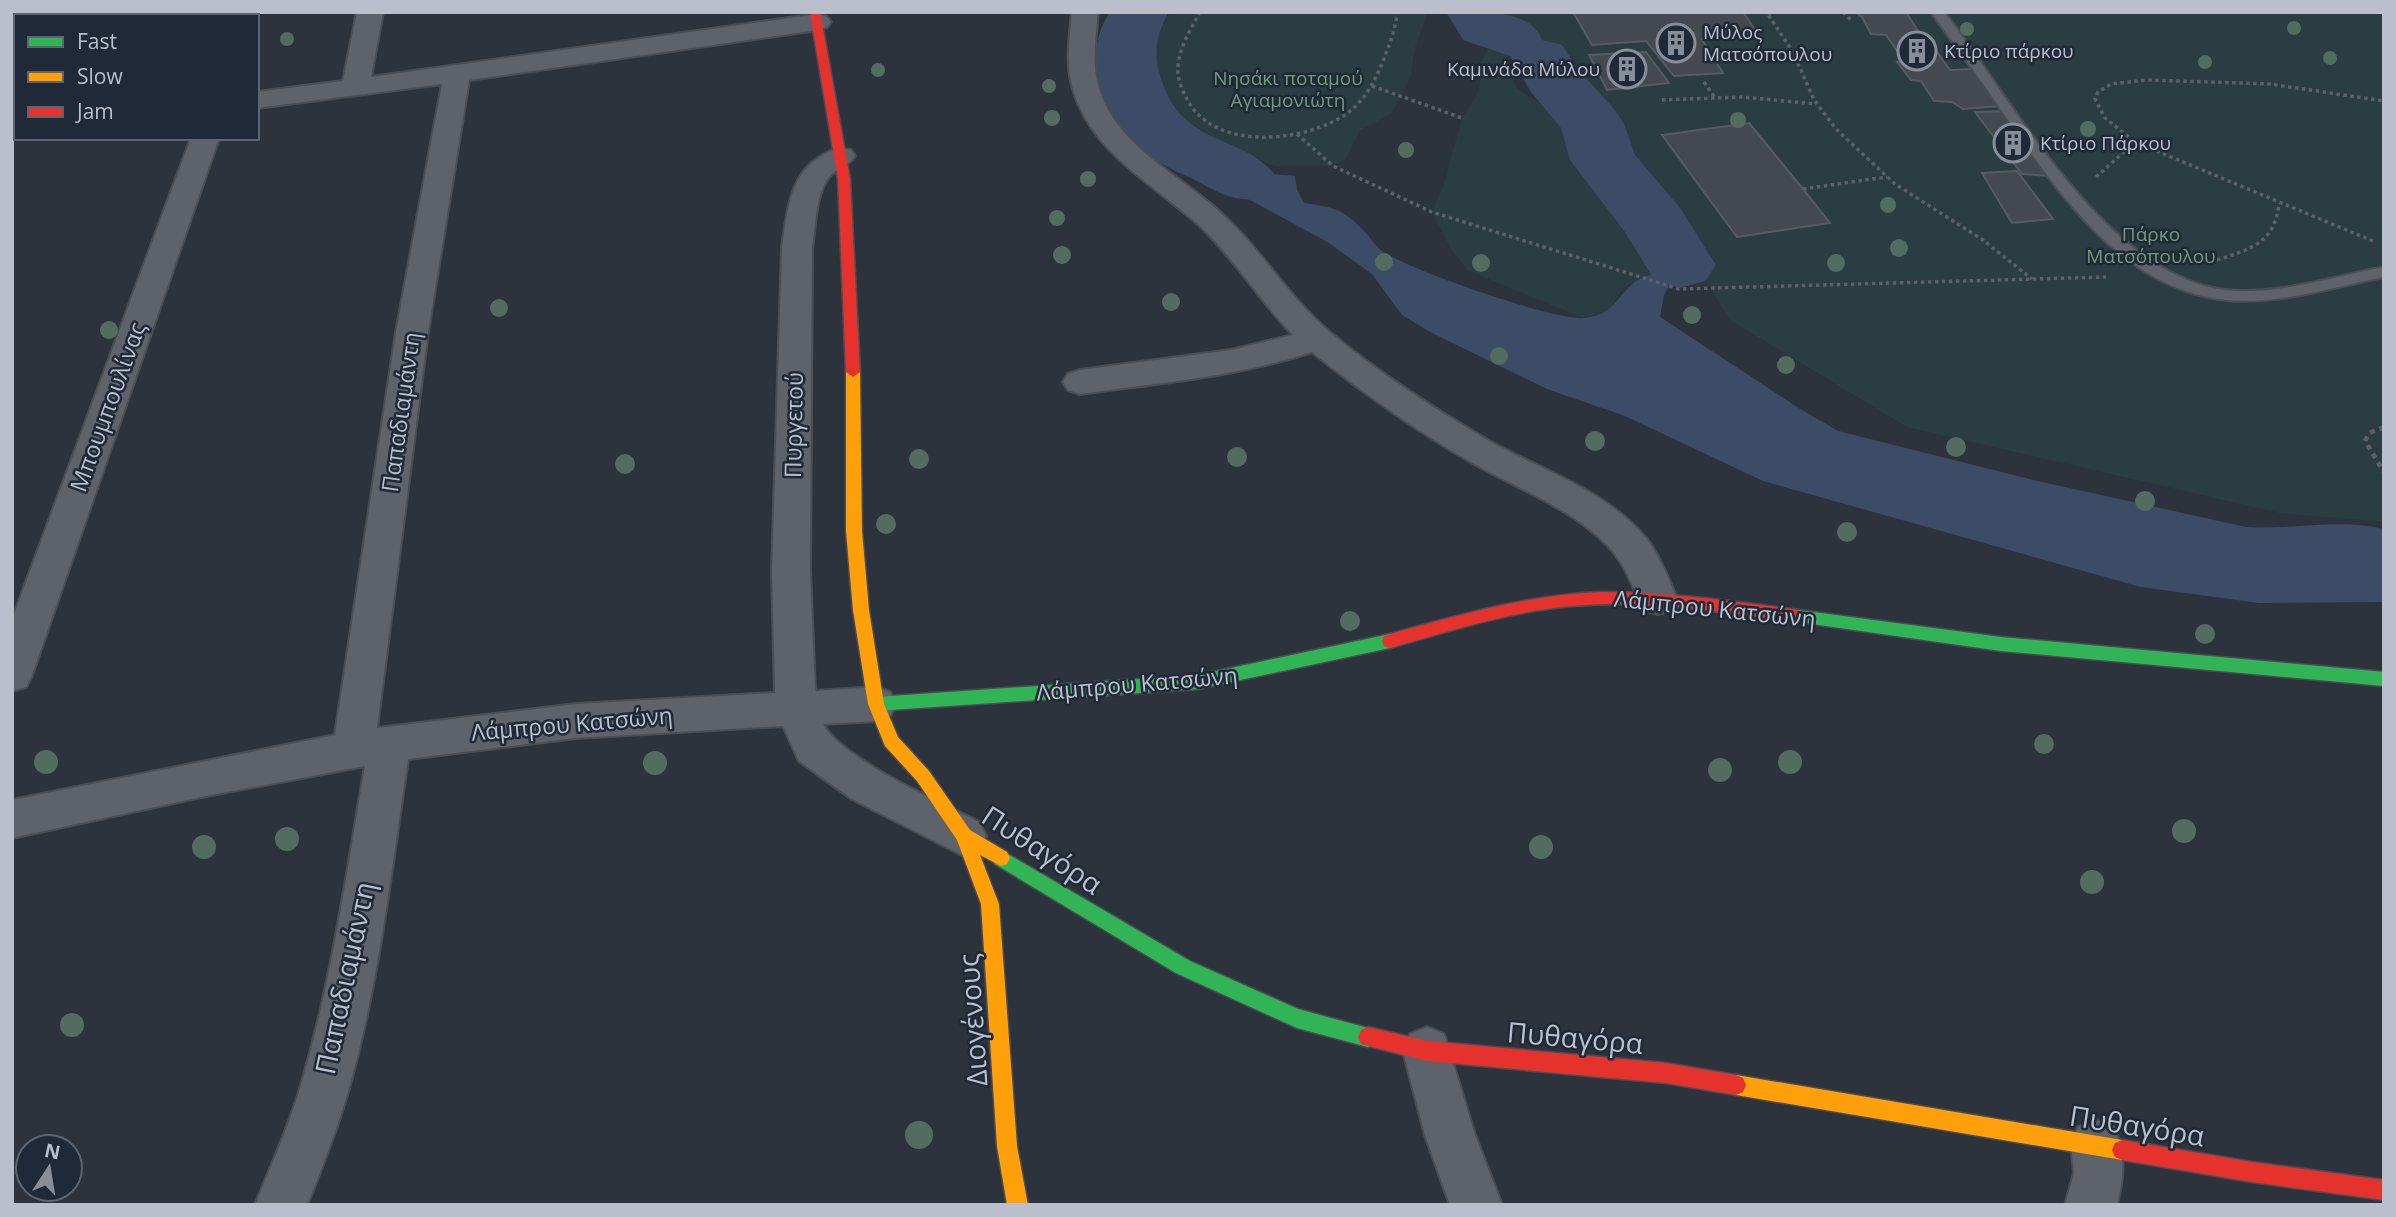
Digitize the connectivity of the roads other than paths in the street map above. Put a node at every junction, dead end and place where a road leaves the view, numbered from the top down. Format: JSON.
{"nodes":[{"id":1,"x":369,"y":12,"type":"edge"},
{"id":2,"x":1085,"y":12,"type":"edge"},
{"id":3,"x":1937,"y":12,"type":"edge"},
{"id":4,"x":817,"y":17,"type":"edge"},
{"id":5,"x":457,"y":74,"type":"junction"},
{"id":6,"x":355,"y":88,"type":"junction"},
{"id":7,"x":259,"y":100,"type":"edge"},
{"id":8,"x":204,"y":140,"type":"edge"},
{"id":9,"x":841,"y":156,"type":"junction"},
{"id":10,"x":2384,"y":272,"type":"edge"},
{"id":11,"x":1318,"y":339,"type":"junction"},
{"id":12,"x":1080,"y":382,"type":"dead end"},
{"id":13,"x":1658,"y":599,"type":"junction"},
{"id":14,"x":12,"y":675,"type":"edge"},
{"id":15,"x":2384,"y":678,"type":"edge"},
{"id":16,"x":876,"y":704,"type":"junction"},
{"id":17,"x":796,"y":710,"type":"junction"},
{"id":18,"x":371,"y":748,"type":"junction"},
{"id":19,"x":12,"y":819,"type":"edge"},
{"id":20,"x":964,"y":836,"type":"junction"},
{"id":21,"x":1427,"y":1051,"type":"junction"},
{"id":22,"x":2096,"y":1145,"type":"junction"},
{"id":23,"x":2384,"y":1190,"type":"edge"},
{"id":24,"x":281,"y":1205,"type":"edge"},
{"id":25,"x":1018,"y":1205,"type":"edge"},
{"id":26,"x":1476,"y":1205,"type":"edge"},
{"id":27,"x":2091,"y":1205,"type":"edge"}],
"edges":[{"from":1,"to":6,"type":"street"},
{"from":2,"to":11,"type":"street"},
{"from":3,"to":10,"type":"lane"},
{"from":4,"to":5,"type":"street"},
{"from":4,"to":9,"type":"street"},
{"from":5,"to":6,"type":"street"},
{"from":5,"to":18,"type":"street","name":"Παπαδιαμάντη"},
{"from":6,"to":7,"type":"street"},
{"from":8,"to":14,"type":"street","name":"Μπουμπουλίνας"},
{"from":9,"to":16,"type":"street"},
{"from":9,"to":17,"type":"street","name":"Πυργετού"},
{"from":11,"to":12,"type":"street"},
{"from":11,"to":13,"type":"street"},
{"from":13,"to":15,"type":"street","name":"Λάμπρου Κατσώνη"},
{"from":13,"to":16,"type":"street","name":"Λάμπρου Κατσώνη"},
{"from":16,"to":17,"type":"street","name":"Λάμπρου Κατσώνη"},
{"from":16,"to":20,"type":"street","name":"Πυθαγόρα"},
{"from":17,"to":18,"type":"street","name":"Λάμπρου Κατσώνη"},
{"from":17,"to":20,"type":"street"},
{"from":18,"to":19,"type":"street","name":"Λάμπρου Κατσώνη"},
{"from":18,"to":24,"type":"street","name":"Παπαδιαμάντη"},
{"from":20,"to":21,"type":"street","name":"Πυθαγόρα"},
{"from":20,"to":25,"type":"street","name":"Διογένους"},
{"from":21,"to":22,"type":"street","name":"Πυθαγόρα"},
{"from":21,"to":26,"type":"street"},
{"from":22,"to":23,"type":"street","name":"Πυθαγόρα"},
{"from":22,"to":27,"type":"street"}]}
